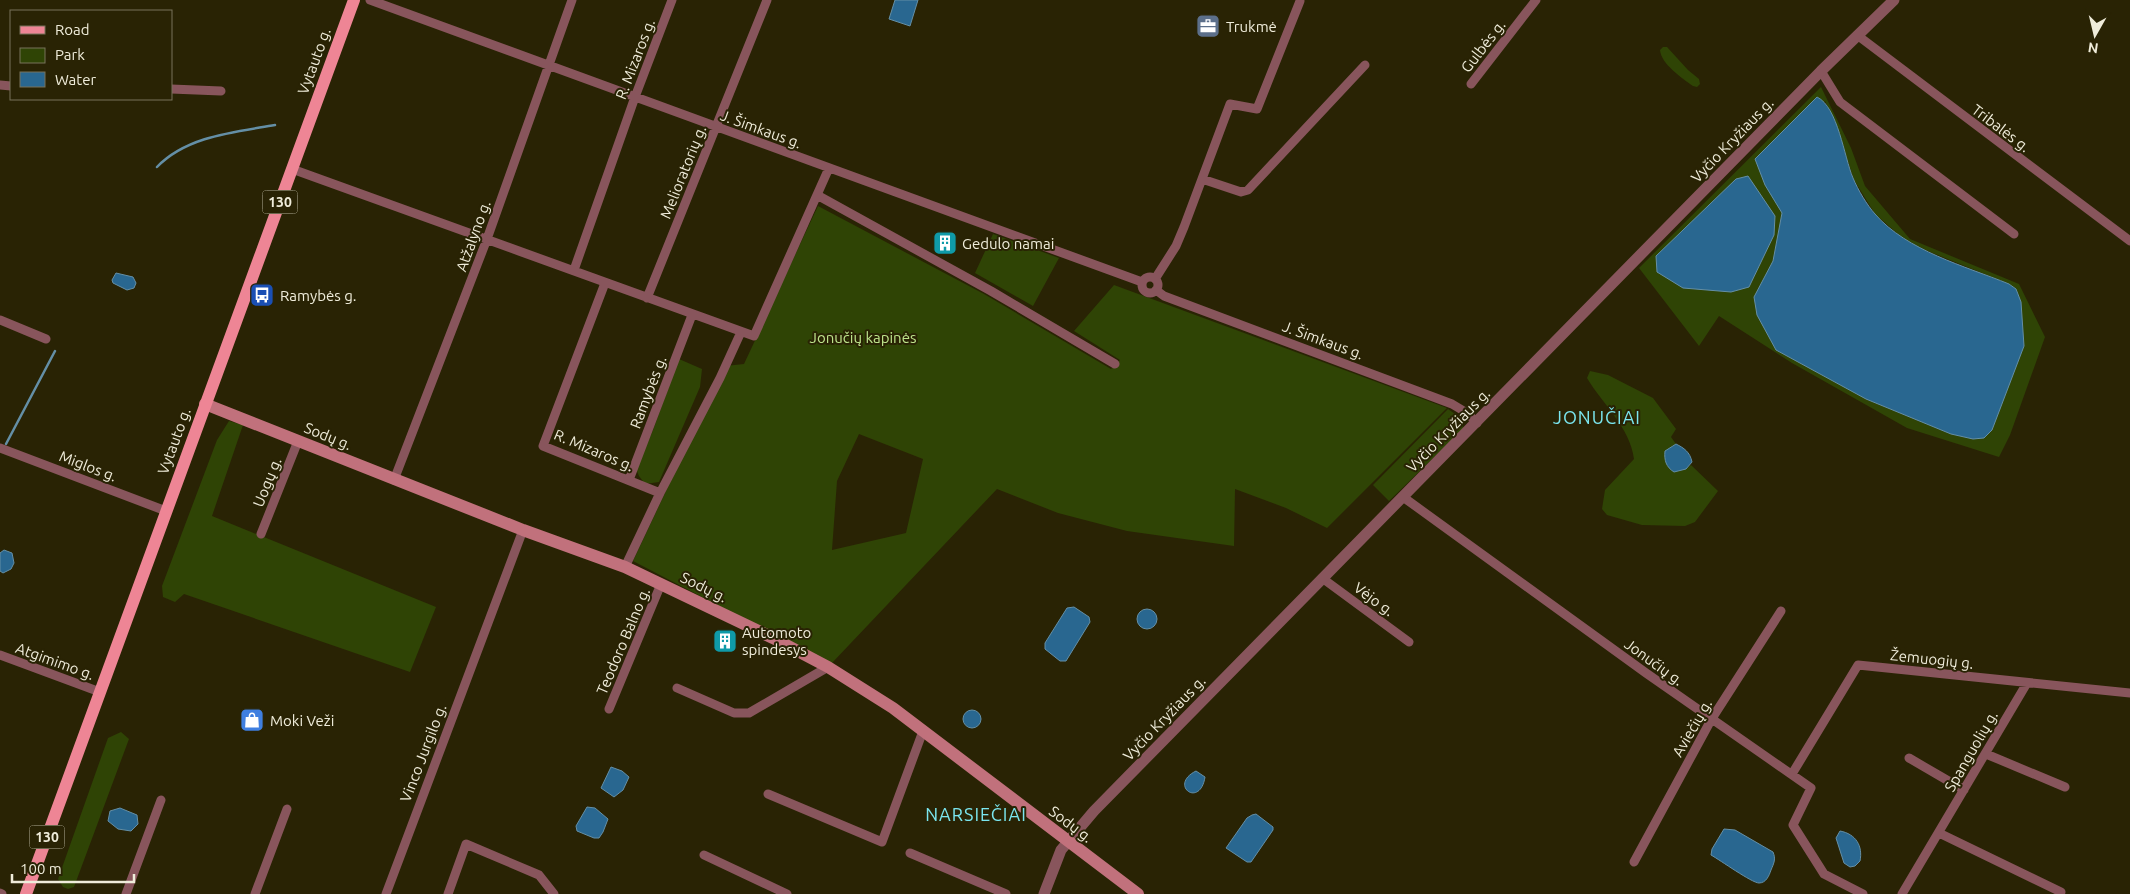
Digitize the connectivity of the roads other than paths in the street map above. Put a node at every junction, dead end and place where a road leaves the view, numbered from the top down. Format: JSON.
{"nodes":[{"id":1,"x":354,"y":0,"type":"edge"},
{"id":2,"x":370,"y":0,"type":"edge"},
{"id":3,"x":572,"y":0,"type":"edge"},
{"id":4,"x":672,"y":0,"type":"edge"},
{"id":5,"x":766,"y":0,"type":"edge"},
{"id":6,"x":1536,"y":0,"type":"edge"},
{"id":7,"x":1894,"y":0,"type":"edge"},
{"id":8,"x":1300,"y":1,"type":"dead end"},
{"id":9,"x":1857,"y":35,"type":"junction"},
{"id":10,"x":1365,"y":65,"type":"dead end"},
{"id":11,"x":548,"y":66,"type":"junction"},
{"id":12,"x":1821,"y":71,"type":"junction"},
{"id":13,"x":1471,"y":84,"type":"dead end"},
{"id":14,"x":172,"y":89,"type":"edge"},
{"id":15,"x":221,"y":91,"type":"dead end"},
{"id":16,"x":635,"y":98,"type":"junction"},
{"id":17,"x":715,"y":127,"type":"junction"},
{"id":18,"x":829,"y":168,"type":"junction"},
{"id":19,"x":292,"y":169,"type":"junction"},
{"id":20,"x":1202,"y":179,"type":"junction"},
{"id":21,"x":817,"y":194,"type":"junction"},
{"id":22,"x":2014,"y":234,"type":"dead end"},
{"id":23,"x":487,"y":239,"type":"junction"},
{"id":24,"x":2130,"y":241,"type":"edge"},
{"id":25,"x":574,"y":270,"type":"junction"},
{"id":26,"x":1155,"y":279,"type":"junction"},
{"id":27,"x":1142,"y":282,"type":"junction"},
{"id":28,"x":606,"y":283,"type":"junction"},
{"id":29,"x":1156,"y":290,"type":"junction"},
{"id":30,"x":647,"y":298,"type":"junction"},
{"id":31,"x":692,"y":315,"type":"junction"},
{"id":32,"x":0,"y":320,"type":"edge"},
{"id":33,"x":741,"y":332,"type":"junction"},
{"id":34,"x":46,"y":339,"type":"dead end"},
{"id":35,"x":1115,"y":364,"type":"dead end"},
{"id":36,"x":205,"y":404,"type":"junction"},
{"id":37,"x":1477,"y":422,"type":"junction"},
{"id":38,"x":298,"y":441,"type":"junction"},
{"id":39,"x":0,"y":448,"type":"edge"},
{"id":40,"x":394,"y":480,"type":"junction"},
{"id":41,"x":629,"y":480,"type":"junction"},
{"id":42,"x":660,"y":493,"type":"junction"},
{"id":43,"x":1403,"y":497,"type":"junction"},
{"id":44,"x":166,"y":511,"type":"junction"},
{"id":45,"x":523,"y":530,"type":"junction"},
{"id":46,"x":261,"y":534,"type":"dead end"},
{"id":47,"x":624,"y":568,"type":"junction"},
{"id":48,"x":1322,"y":578,"type":"junction"},
{"id":49,"x":661,"y":584,"type":"junction"},
{"id":50,"x":1781,"y":611,"type":"dead end"},
{"id":51,"x":1409,"y":642,"type":"dead end"},
{"id":52,"x":0,"y":655,"type":"edge"},
{"id":53,"x":828,"y":667,"type":"junction"},
{"id":54,"x":2027,"y":683,"type":"junction"},
{"id":55,"x":677,"y":688,"type":"dead end"},
{"id":56,"x":100,"y":692,"type":"junction"},
{"id":57,"x":2130,"y":693,"type":"edge"},
{"id":58,"x":609,"y":709,"type":"dead end"},
{"id":59,"x":1712,"y":720,"type":"junction"},
{"id":60,"x":923,"y":731,"type":"junction"},
{"id":61,"x":1986,"y":754,"type":"junction"},
{"id":62,"x":1909,"y":758,"type":"dead end"},
{"id":63,"x":1792,"y":774,"type":"junction"},
{"id":64,"x":2065,"y":787,"type":"dead end"},
{"id":65,"x":1964,"y":790,"type":"junction"},
{"id":66,"x":768,"y":794,"type":"dead end"},
{"id":67,"x":161,"y":800,"type":"dead end"},
{"id":68,"x":287,"y":809,"type":"dead end"},
{"id":69,"x":1939,"y":833,"type":"junction"},
{"id":70,"x":1068,"y":842,"type":"junction"},
{"id":71,"x":910,"y":853,"type":"dead end"},
{"id":72,"x":704,"y":855,"type":"dead end"},
{"id":73,"x":1634,"y":862,"type":"dead end"},
{"id":74,"x":2061,"y":892,"type":"dead end"},
{"id":75,"x":26,"y":894,"type":"edge"},
{"id":76,"x":126,"y":894,"type":"edge"},
{"id":77,"x":255,"y":894,"type":"edge"},
{"id":78,"x":386,"y":894,"type":"edge"},
{"id":79,"x":448,"y":894,"type":"edge"},
{"id":80,"x":554,"y":894,"type":"edge"},
{"id":81,"x":787,"y":894,"type":"edge"},
{"id":82,"x":1006,"y":894,"type":"edge"},
{"id":83,"x":1044,"y":894,"type":"edge"},
{"id":84,"x":1138,"y":894,"type":"edge"},
{"id":85,"x":1863,"y":894,"type":"edge"},
{"id":86,"x":1902,"y":894,"type":"edge"}],
"edges":[{"from":1,"to":19,"type":"main road","name":"Vytauto g.","number":"130"},
{"from":2,"to":11,"type":"street","name":"J. Šimkaus g."},
{"from":3,"to":11,"type":"street","name":"Atžalyno g."},
{"from":4,"to":16,"type":"street","name":"R. Mizaros g."},
{"from":5,"to":17,"type":"street","name":"Melioratorių g."},
{"from":6,"to":13,"type":"street","name":"Gulbės g."},
{"from":7,"to":9,"type":"street","name":"Vyčio Kryžiaus g."},
{"from":8,"to":20,"type":"street"},
{"from":9,"to":12,"type":"street","name":"Vyčio Kryžiaus g."},
{"from":9,"to":24,"type":"street","name":"Tribalės g."},
{"from":10,"to":20,"type":"street"},
{"from":11,"to":16,"type":"street","name":"J. Šimkaus g."},
{"from":11,"to":23,"type":"street","name":"Atžalyno g."},
{"from":12,"to":22,"type":"street"},
{"from":12,"to":37,"type":"street","name":"Vyčio Kryžiaus g."},
{"from":14,"to":15,"type":"street"},
{"from":16,"to":17,"type":"street","name":"J. Šimkaus g."},
{"from":16,"to":25,"type":"street","name":"R. Mizaros g."},
{"from":17,"to":18,"type":"street","name":"J. Šimkaus g."},
{"from":17,"to":30,"type":"street","name":"Melioratorių g."},
{"from":18,"to":21,"type":"street"},
{"from":18,"to":27,"type":"street","name":"J. Šimkaus g."},
{"from":19,"to":23,"type":"street"},
{"from":19,"to":36,"type":"main road","name":"Vytauto g.","number":"130"},
{"from":20,"to":26,"type":"street"},
{"from":21,"to":33,"type":"street"},
{"from":21,"to":35,"type":"street"},
{"from":23,"to":25,"type":"street"},
{"from":23,"to":40,"type":"street","name":"Atžalyno g."},
{"from":25,"to":28,"type":"street"},
{"from":26,"to":27,"type":"street"},
{"from":26,"to":29,"type":"street"},
{"from":27,"to":29,"type":"street","name":"J. Šimkaus g."},
{"from":28,"to":30,"type":"street"},
{"from":28,"to":41,"type":"street","name":"R. Mizaros g."},
{"from":29,"to":37,"type":"street","name":"J. Šimkaus g."},
{"from":30,"to":31,"type":"street"},
{"from":31,"to":33,"type":"street"},
{"from":31,"to":41,"type":"street","name":"Ramybės g."},
{"from":32,"to":34,"type":"street"},
{"from":33,"to":42,"type":"street"},
{"from":36,"to":38,"type":"main road","name":"Sodų g."},
{"from":36,"to":44,"type":"main road","name":"Vytauto g.","number":"130"},
{"from":37,"to":43,"type":"street","name":"Vyčio Kryžiaus g."},
{"from":38,"to":40,"type":"main road","name":"Sodų g."},
{"from":38,"to":46,"type":"street","name":"Uogų g."},
{"from":39,"to":44,"type":"street","name":"Miglos g."},
{"from":40,"to":45,"type":"main road","name":"Sodų g."},
{"from":41,"to":42,"type":"street","name":"R. Mizaros g."},
{"from":42,"to":47,"type":"street"},
{"from":43,"to":48,"type":"street","name":"Vyčio Kryžiaus g."},
{"from":43,"to":59,"type":"street","name":"Jonučių g."},
{"from":44,"to":56,"type":"main road","name":"Vytauto g.","number":"130"},
{"from":45,"to":47,"type":"main road","name":"Sodų g."},
{"from":45,"to":78,"type":"street","name":"Vinco Jurgilo g."},
{"from":47,"to":49,"type":"main road","name":"Sodų g."},
{"from":48,"to":51,"type":"street","name":"Vėjo g."},
{"from":48,"to":70,"type":"street","name":"Vyčio Kryžiaus g."},
{"from":49,"to":53,"type":"main road","name":"Sodų g."},
{"from":49,"to":58,"type":"street","name":"Teodoro Balno g."},
{"from":50,"to":59,"type":"street","name":"Aviečių g."},
{"from":52,"to":56,"type":"street","name":"Atgimimo g."},
{"from":53,"to":55,"type":"street"},
{"from":53,"to":60,"type":"main road","name":"Sodų g."},
{"from":54,"to":57,"type":"street","name":"Žemuogių g."},
{"from":54,"to":61,"type":"street","name":"Spanguolių g."},
{"from":54,"to":63,"type":"street","name":"Žemuogių g."},
{"from":56,"to":75,"type":"main road","name":"Vytauto g.","number":"130"},
{"from":59,"to":63,"type":"street","name":"Jonučių g."},
{"from":59,"to":73,"type":"street","name":"Aviečių g."},
{"from":60,"to":66,"type":"street"},
{"from":60,"to":70,"type":"main road","name":"Sodų g."},
{"from":61,"to":64,"type":"street"},
{"from":61,"to":65,"type":"street","name":"Spanguolių g."},
{"from":62,"to":65,"type":"street"},
{"from":63,"to":85,"type":"street","name":"Jonučių g."},
{"from":65,"to":69,"type":"street","name":"Spanguolių g."},
{"from":67,"to":76,"type":"street"},
{"from":68,"to":77,"type":"street"},
{"from":69,"to":74,"type":"street"},
{"from":69,"to":86,"type":"street","name":"Spanguolių g."},
{"from":70,"to":83,"type":"street","name":"Vyčio Kryžiaus g."},
{"from":70,"to":84,"type":"main road","name":"Sodų g."},
{"from":71,"to":82,"type":"street"},
{"from":72,"to":81,"type":"street"},
{"from":79,"to":80,"type":"street"}]}
